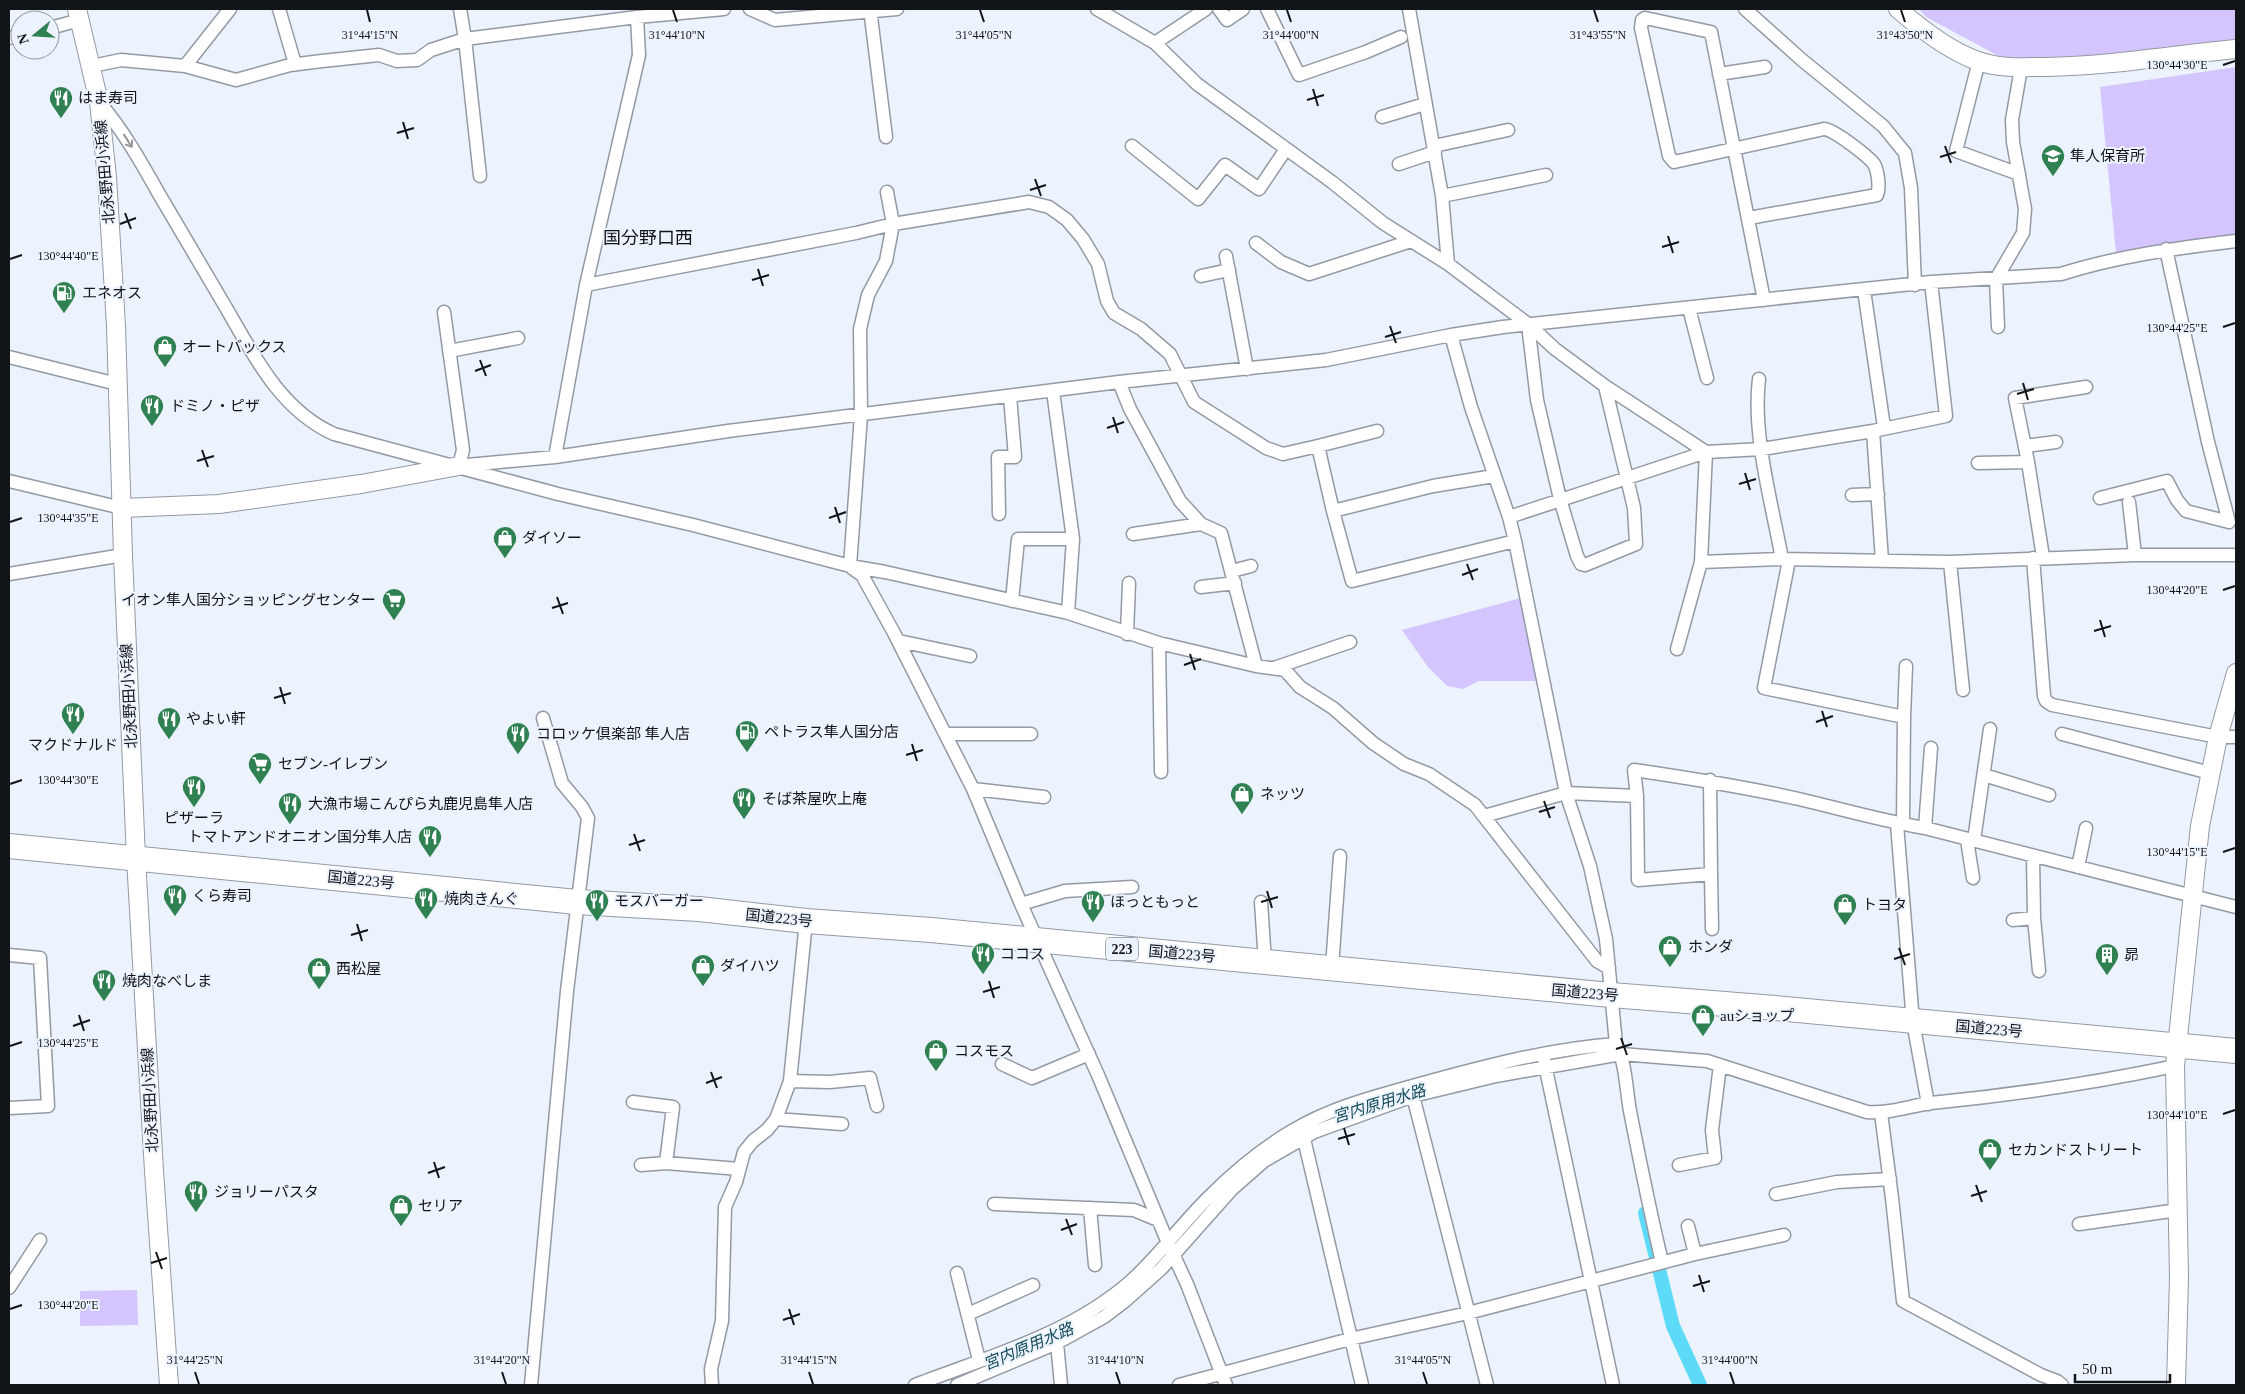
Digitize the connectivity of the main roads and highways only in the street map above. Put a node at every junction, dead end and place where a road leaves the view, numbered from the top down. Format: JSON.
{"nodes":[{"id":1,"x":9,"y":846,"type":"edge"},
{"id":2,"x":2236,"y":1051,"type":"edge"}],
"edges":[{"from":1,"to":2,"type":"highway","name":"国道223号","number":"223"}]}
